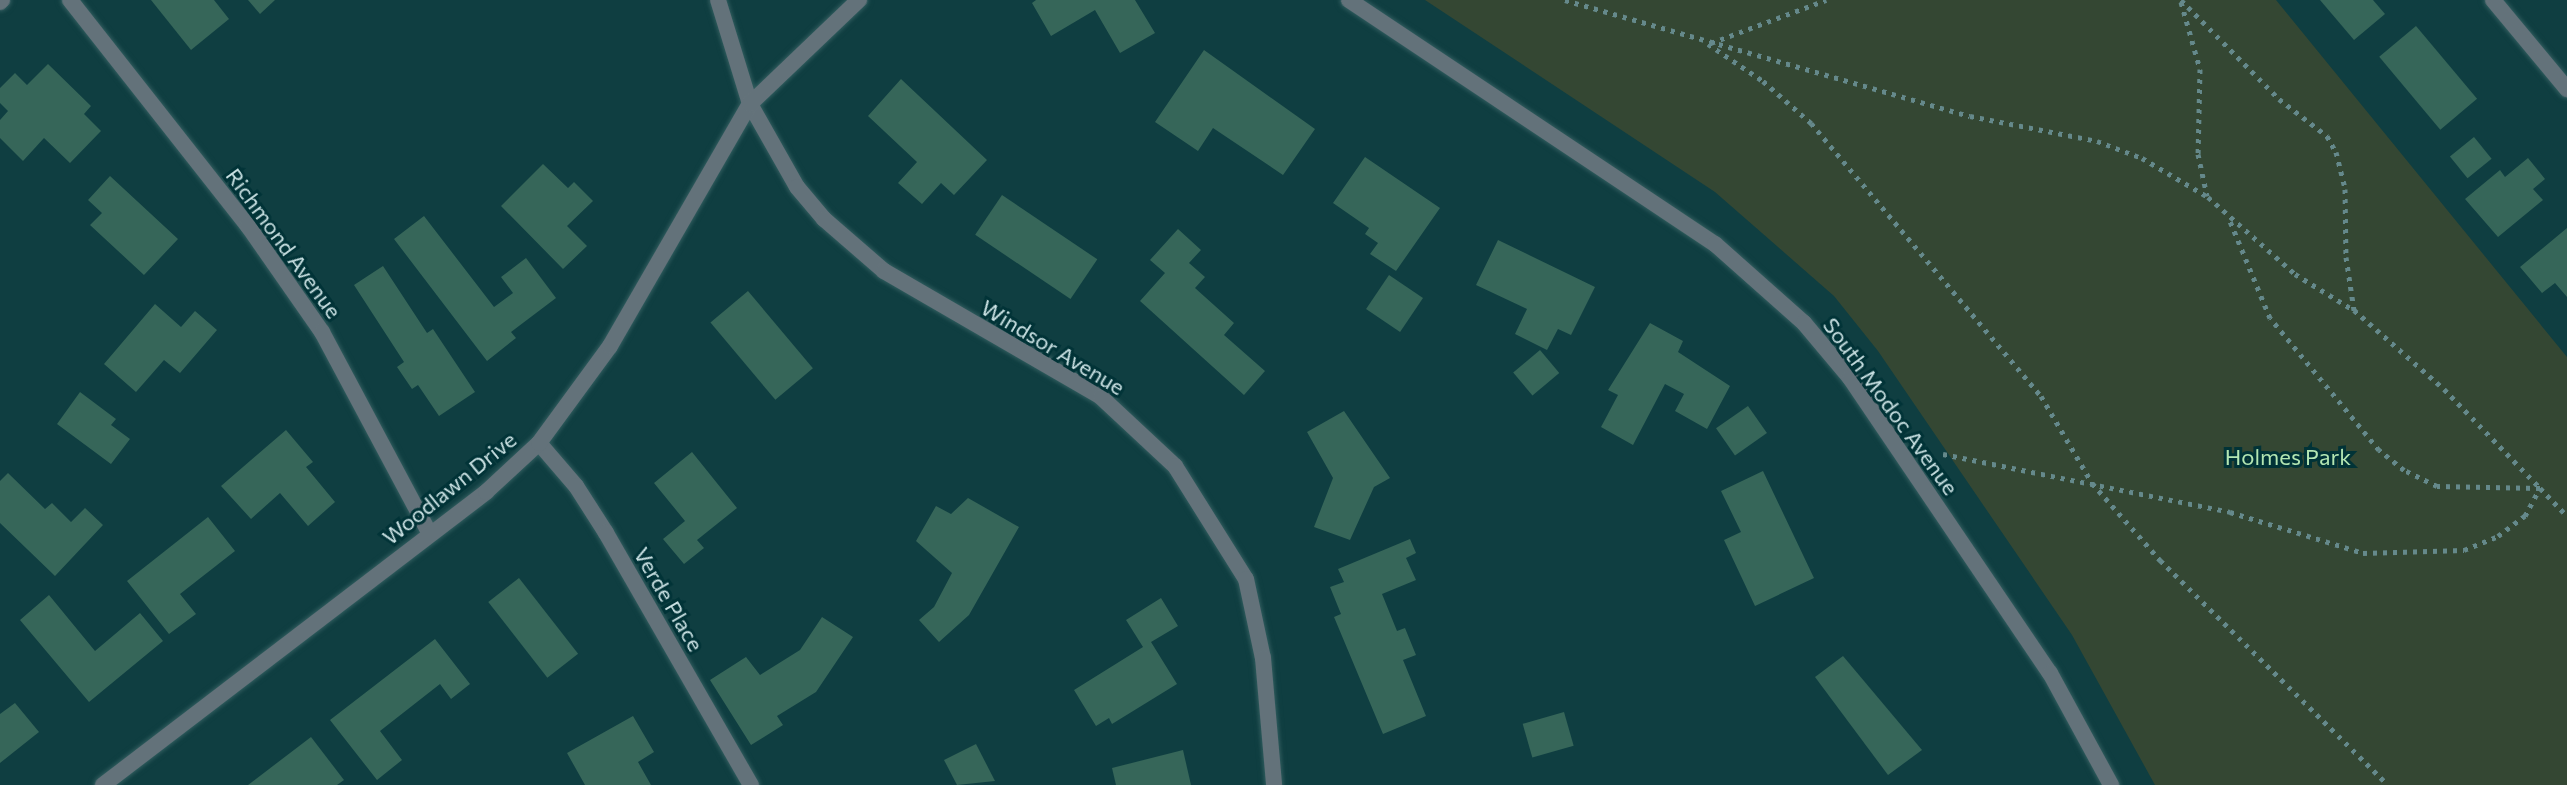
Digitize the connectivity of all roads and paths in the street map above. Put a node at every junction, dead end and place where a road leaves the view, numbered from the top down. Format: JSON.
{"nodes":[{"id":1,"x":70,"y":0,"type":"edge"},
{"id":2,"x":718,"y":0,"type":"edge"},
{"id":3,"x":859,"y":0,"type":"edge"},
{"id":4,"x":1349,"y":0,"type":"edge"},
{"id":5,"x":1565,"y":0,"type":"edge"},
{"id":6,"x":1826,"y":0,"type":"edge"},
{"id":7,"x":2181,"y":0,"type":"edge"},
{"id":8,"x":2493,"y":0,"type":"edge"},
{"id":9,"x":1708,"y":44,"type":"junction"},
{"id":10,"x":2567,"y":89,"type":"edge"},
{"id":11,"x":750,"y":104,"type":"junction"},
{"id":12,"x":2208,"y":197,"type":"junction"},
{"id":13,"x":2230,"y":221,"type":"junction"},
{"id":14,"x":2354,"y":310,"type":"junction"},
{"id":15,"x":539,"y":443,"type":"junction"},
{"id":16,"x":1943,"y":454,"type":"dead end"},
{"id":17,"x":2092,"y":483,"type":"junction"},
{"id":18,"x":2540,"y":488,"type":"junction"},
{"id":19,"x":2567,"y":516,"type":"edge"},
{"id":20,"x":430,"y":534,"type":"junction"},
{"id":21,"x":103,"y":785,"type":"edge"},
{"id":22,"x":751,"y":785,"type":"edge"},
{"id":23,"x":1274,"y":785,"type":"edge"},
{"id":24,"x":2111,"y":785,"type":"edge"},
{"id":25,"x":2388,"y":785,"type":"edge"}],
"edges":[{"from":1,"to":20,"type":"street","name":"Richmond Avenue"},
{"from":2,"to":11,"type":"street","name":"Windsor Avenue"},
{"from":3,"to":11,"type":"street","name":"Woodlawn Drive"},
{"from":4,"to":24,"type":"street","name":"South Modoc Avenue"},
{"from":5,"to":9,"type":"path"},
{"from":6,"to":9,"type":"path"},
{"from":7,"to":12,"type":"path"},
{"from":7,"to":14,"type":"path"},
{"from":8,"to":10,"type":"street"},
{"from":9,"to":12,"type":"path"},
{"from":9,"to":17,"type":"path"},
{"from":11,"to":15,"type":"street","name":"Woodlawn Drive"},
{"from":11,"to":23,"type":"street","name":"Windsor Avenue"},
{"from":12,"to":13,"type":"path"},
{"from":13,"to":14,"type":"path"},
{"from":13,"to":18,"type":"path"},
{"from":14,"to":18,"type":"path"},
{"from":15,"to":20,"type":"street","name":"Woodlawn Drive"},
{"from":15,"to":22,"type":"street","name":"Verde Place"},
{"from":16,"to":17,"type":"path"},
{"from":17,"to":18,"type":"path"},
{"from":17,"to":25,"type":"path"},
{"from":18,"to":19,"type":"path"},
{"from":20,"to":21,"type":"street","name":"Woodlawn Drive"}]}
